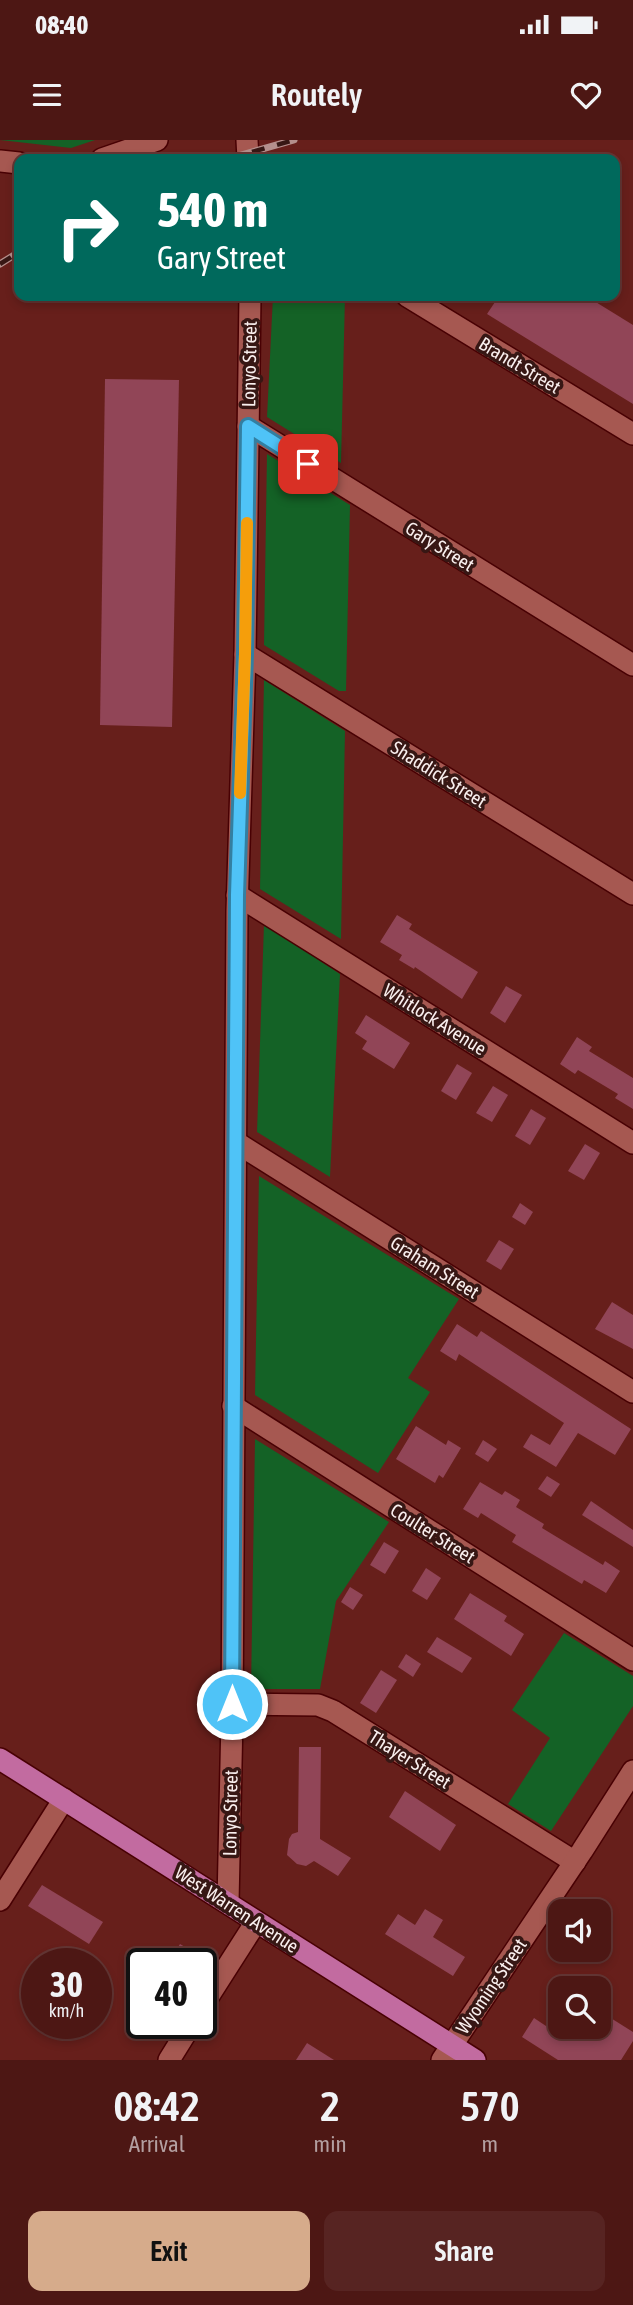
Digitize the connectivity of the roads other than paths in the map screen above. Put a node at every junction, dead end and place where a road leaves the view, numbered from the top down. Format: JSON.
{"nodes":[{"id":1,"x":157,"y":140,"type":"edge"},
{"id":2,"x":116,"y":154,"type":"edge"},
{"id":3,"x":250,"y":301,"type":"edge"},
{"id":4,"x":415,"y":301,"type":"edge"},
{"id":5,"x":248,"y":426,"type":"junction"},
{"id":6,"x":633,"y":434,"type":"edge"},
{"id":7,"x":245,"y":654,"type":"junction"},
{"id":8,"x":633,"y":665,"type":"edge"},
{"id":9,"x":633,"y":894,"type":"edge"},
{"id":10,"x":237,"y":895,"type":"junction"},
{"id":11,"x":237,"y":1143,"type":"junction"},
{"id":12,"x":633,"y":1143,"type":"edge"},
{"id":13,"x":633,"y":1392,"type":"edge"},
{"id":14,"x":233,"y":1406,"type":"junction"},
{"id":15,"x":633,"y":1660,"type":"edge"},
{"id":16,"x":232,"y":1704,"type":"junction"},
{"id":17,"x":0,"y":1759,"type":"edge"},
{"id":18,"x":633,"y":1771,"type":"edge"},
{"id":19,"x":64,"y":1800,"type":"junction"},
{"id":20,"x":575,"y":1862,"type":"junction"},
{"id":21,"x":0,"y":1900,"type":"edge"},
{"id":22,"x":228,"y":1903,"type":"junction"},
{"id":23,"x":256,"y":1922,"type":"junction"},
{"id":24,"x":217,"y":1983,"type":"edge"},
{"id":25,"x":182,"y":2039,"type":"edge"},
{"id":26,"x":449,"y":2055,"type":"edge"},
{"id":27,"x":169,"y":2060,"type":"edge"},
{"id":28,"x":475,"y":2060,"type":"edge"}],
"edges":[{"from":1,"to":2,"type":"street"},
{"from":3,"to":5,"type":"street","name":"Lonyo Street"},
{"from":4,"to":6,"type":"street","name":"Brandt Street"},
{"from":5,"to":7,"type":"street","name":"Lonyo Street"},
{"from":5,"to":8,"type":"street","name":"Gary Street"},
{"from":7,"to":9,"type":"street","name":"Shaddick Street"},
{"from":7,"to":10,"type":"street","name":"Lonyo Street"},
{"from":10,"to":11,"type":"street","name":"Lonyo Street"},
{"from":10,"to":12,"type":"street","name":"Whitlock Avenue"},
{"from":11,"to":13,"type":"street","name":"Graham Street"},
{"from":11,"to":14,"type":"street","name":"Lonyo Street"},
{"from":14,"to":15,"type":"street","name":"Coulter Street"},
{"from":14,"to":16,"type":"street","name":"Lonyo Street"},
{"from":16,"to":20,"type":"street","name":"Thayer Street"},
{"from":16,"to":22,"type":"street","name":"Lonyo Street"},
{"from":17,"to":19,"type":"main road","name":"West Warren Avenue"},
{"from":18,"to":20,"type":"street","name":"Wyoming Street"},
{"from":19,"to":21,"type":"street"},
{"from":19,"to":22,"type":"main road","name":"West Warren Avenue"},
{"from":20,"to":26,"type":"street","name":"Wyoming Street"},
{"from":22,"to":23,"type":"main road","name":"West Warren Avenue"},
{"from":23,"to":24,"type":"street"},
{"from":23,"to":26,"type":"main road","name":"West Warren Avenue"},
{"from":25,"to":27,"type":"street"},
{"from":26,"to":28,"type":"main road","name":"West Warren Avenue"}]}
